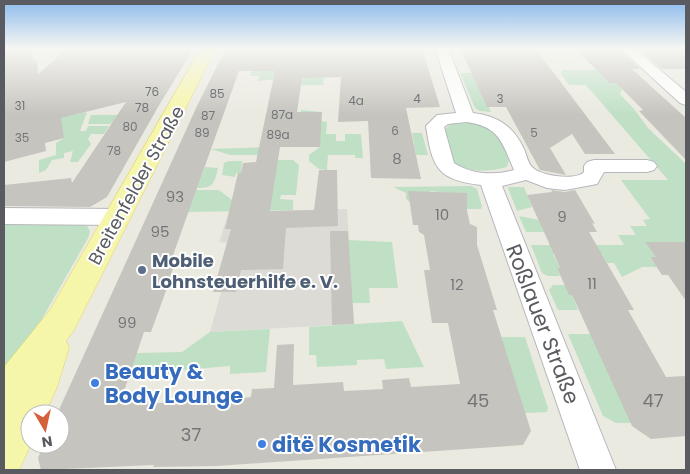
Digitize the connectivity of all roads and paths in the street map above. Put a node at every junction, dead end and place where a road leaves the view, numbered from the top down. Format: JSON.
{"nodes":[{"id":1,"x":197,"y":70,"type":"edge"},
{"id":2,"x":449,"y":70,"type":"edge"},
{"id":3,"x":652,"y":70,"type":"edge"},
{"id":4,"x":686,"y":100,"type":"edge"},
{"id":5,"x":466,"y":117,"type":"junction"},
{"id":6,"x":647,"y":166,"type":"dead end"},
{"id":7,"x":524,"y":171,"type":"junction"},
{"id":8,"x":489,"y":179,"type":"junction"},
{"id":9,"x":4,"y":216,"type":"edge"},
{"id":10,"x":118,"y":217,"type":"junction"},
{"id":11,"x":62,"y":320,"type":"junction"},
{"id":12,"x":4,"y":397,"type":"edge"},
{"id":13,"x":4,"y":457,"type":"edge"},
{"id":14,"x":598,"y":470,"type":"edge"}],
"edges":[{"from":1,"to":10,"type":"main road","name":"Breitenfelder Straße"},
{"from":2,"to":5,"type":"street"},
{"from":3,"to":4,"type":"street"},
{"from":5,"to":7,"type":"street"},
{"from":5,"to":8,"type":"street"},
{"from":6,"to":7,"type":"street"},
{"from":7,"to":8,"type":"street"},
{"from":8,"to":14,"type":"street","name":"Roßlauer Straße"},
{"from":9,"to":10,"type":"street"},
{"from":10,"to":11,"type":"main road","name":"Breitenfelder Straße"},
{"from":11,"to":12,"type":"main road","name":"Breitenfelder Straße"},
{"from":11,"to":13,"type":"main road","name":"Breitenfelder Straße"}]}
